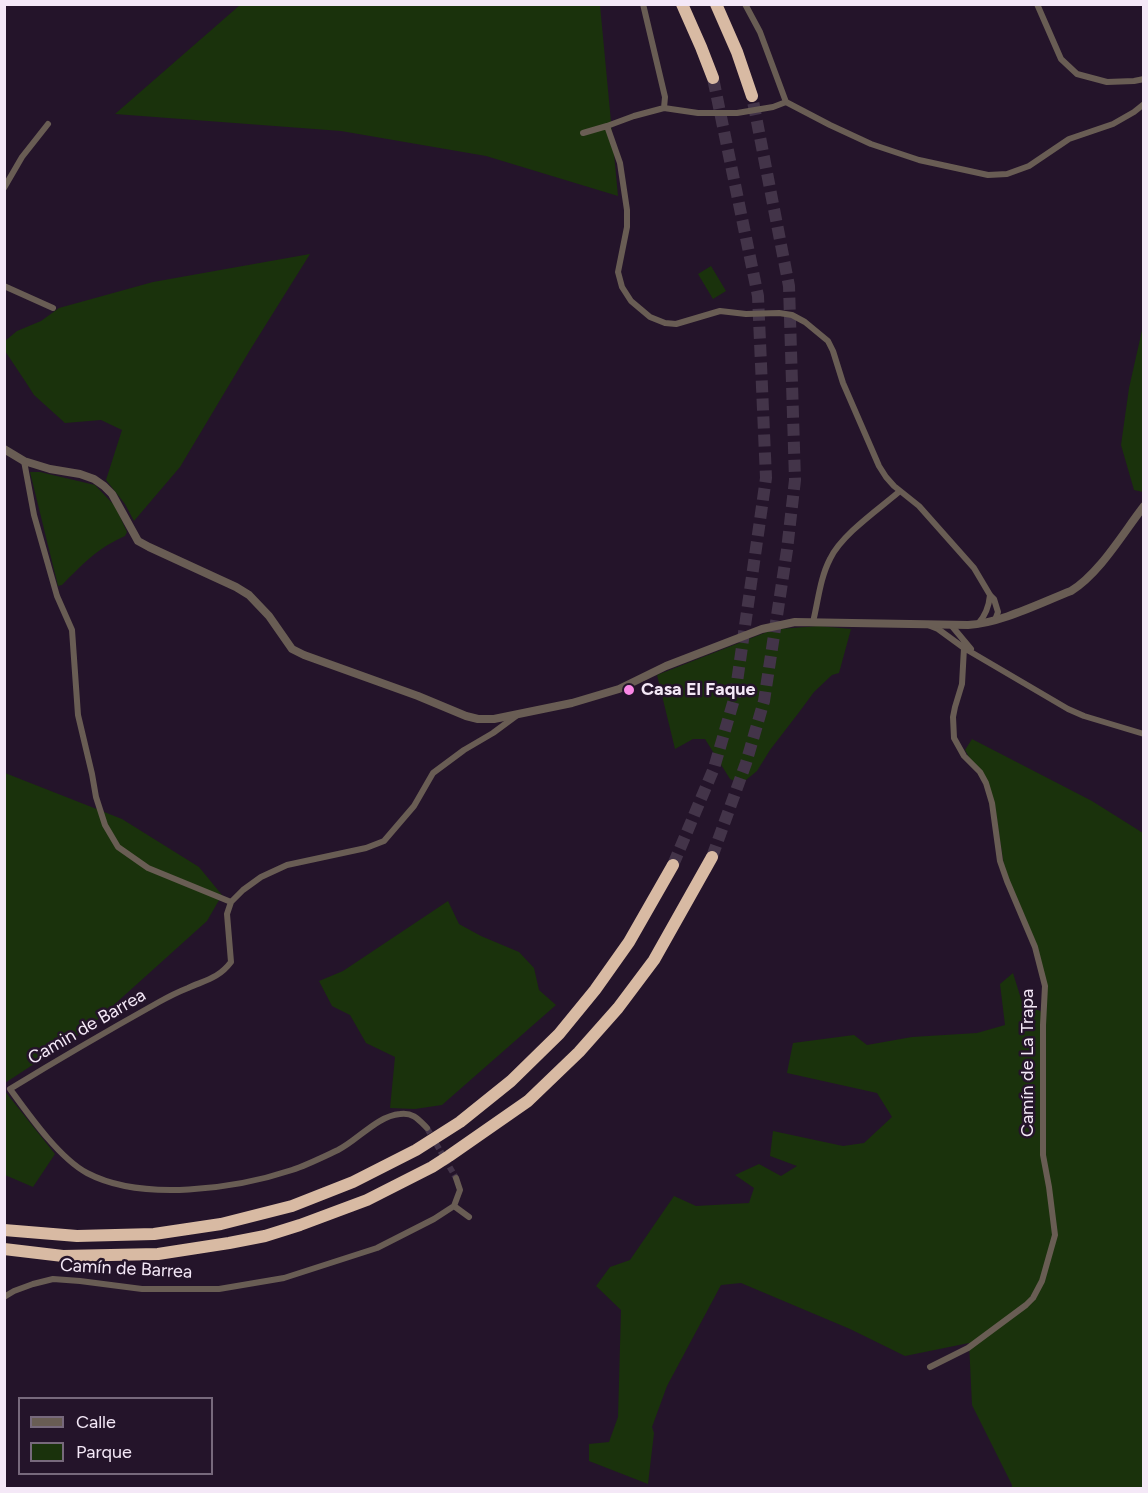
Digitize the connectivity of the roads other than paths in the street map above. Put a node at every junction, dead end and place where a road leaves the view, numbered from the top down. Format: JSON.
{"nodes":[{"id":1,"x":643,"y":4,"type":"edge"},
{"id":2,"x":681,"y":4,"type":"edge"},
{"id":3,"x":716,"y":4,"type":"edge"},
{"id":4,"x":745,"y":4,"type":"edge"},
{"id":5,"x":1037,"y":4,"type":"edge"},
{"id":6,"x":713,"y":78,"type":"tunnel mouth"},
{"id":7,"x":1143,"y":79,"type":"edge"},
{"id":8,"x":752,"y":96,"type":"tunnel mouth"},
{"id":9,"x":786,"y":102,"type":"junction"},
{"id":10,"x":1143,"y":104,"type":"edge"},
{"id":11,"x":664,"y":108,"type":"junction"},
{"id":12,"x":48,"y":124,"type":"dead end"},
{"id":13,"x":607,"y":126,"type":"junction"},
{"id":14,"x":583,"y":133,"type":"dead end"},
{"id":15,"x":4,"y":188,"type":"edge"},
{"id":16,"x":4,"y":286,"type":"edge"},
{"id":17,"x":53,"y":308,"type":"dead end"},
{"id":18,"x":4,"y":449,"type":"edge"},
{"id":19,"x":24,"y":461,"type":"junction"},
{"id":20,"x":900,"y":491,"type":"junction"},
{"id":21,"x":1143,"y":506,"type":"edge"},
{"id":22,"x":990,"y":595,"type":"junction"},
{"id":23,"x":989,"y":603,"type":"junction"},
{"id":24,"x":995,"y":620,"type":"junction"},
{"id":25,"x":813,"y":622,"type":"junction"},
{"id":26,"x":927,"y":625,"type":"junction"},
{"id":27,"x":951,"y":625,"type":"junction"},
{"id":28,"x":968,"y":625,"type":"junction"},
{"id":29,"x":977,"y":625,"type":"junction"},
{"id":30,"x":954,"y":640,"type":"junction"},
{"id":31,"x":964,"y":645,"type":"junction"},
{"id":32,"x":519,"y":714,"type":"junction"},
{"id":33,"x":1143,"y":734,"type":"edge"},
{"id":34,"x":712,"y":857,"type":"tunnel mouth"},
{"id":35,"x":673,"y":865,"type":"tunnel mouth"},
{"id":36,"x":231,"y":902,"type":"junction"},
{"id":37,"x":427,"y":1128,"type":"tunnel mouth"},
{"id":38,"x":456,"y":1178,"type":"tunnel mouth"},
{"id":39,"x":454,"y":1206,"type":"junction"},
{"id":40,"x":469,"y":1217,"type":"dead end"},
{"id":41,"x":4,"y":1230,"type":"edge"},
{"id":42,"x":4,"y":1249,"type":"edge"},
{"id":43,"x":4,"y":1297,"type":"edge"},
{"id":44,"x":930,"y":1366,"type":"dead end"}],
"edges":[{"from":1,"to":11,"type":"street"},
{"from":2,"to":6,"type":"highway"},
{"from":3,"to":8,"type":"highway"},
{"from":4,"to":9,"type":"street"},
{"from":5,"to":7,"type":"street"},
{"from":9,"to":10,"type":"street"},
{"from":9,"to":11,"type":"street"},
{"from":11,"to":13,"type":"street"},
{"from":12,"to":15,"type":"street"},
{"from":13,"to":14,"type":"street"},
{"from":13,"to":20,"type":"street"},
{"from":16,"to":17,"type":"street"},
{"from":18,"to":19,"type":"street"},
{"from":19,"to":32,"type":"street"},
{"from":19,"to":36,"type":"street"},
{"from":20,"to":22,"type":"street"},
{"from":20,"to":25,"type":"street"},
{"from":21,"to":24,"type":"street"},
{"from":22,"to":23,"type":"street"},
{"from":22,"to":24,"type":"street"},
{"from":23,"to":24,"type":"street"},
{"from":23,"to":29,"type":"street"},
{"from":24,"to":29,"type":"street"},
{"from":25,"to":26,"type":"street"},
{"from":25,"to":32,"type":"street"},
{"from":26,"to":27,"type":"street"},
{"from":26,"to":30,"type":"street"},
{"from":27,"to":28,"type":"street"},
{"from":27,"to":30,"type":"street"},
{"from":27,"to":31,"type":"street"},
{"from":28,"to":29,"type":"street"},
{"from":28,"to":31,"type":"street","name":"Camín de La Trapa"},
{"from":30,"to":31,"type":"street"},
{"from":31,"to":33,"type":"street"},
{"from":31,"to":44,"type":"street","name":"Camín de La Trapa"},
{"from":32,"to":36,"type":"street"},
{"from":34,"to":42,"type":"highway"},
{"from":35,"to":41,"type":"highway"},
{"from":36,"to":37,"type":"street","name":"Camin de Barrea"},
{"from":38,"to":39,"type":"street"},
{"from":39,"to":40,"type":"street"},
{"from":39,"to":43,"type":"street","name":"Camín de Barrea"}]}
